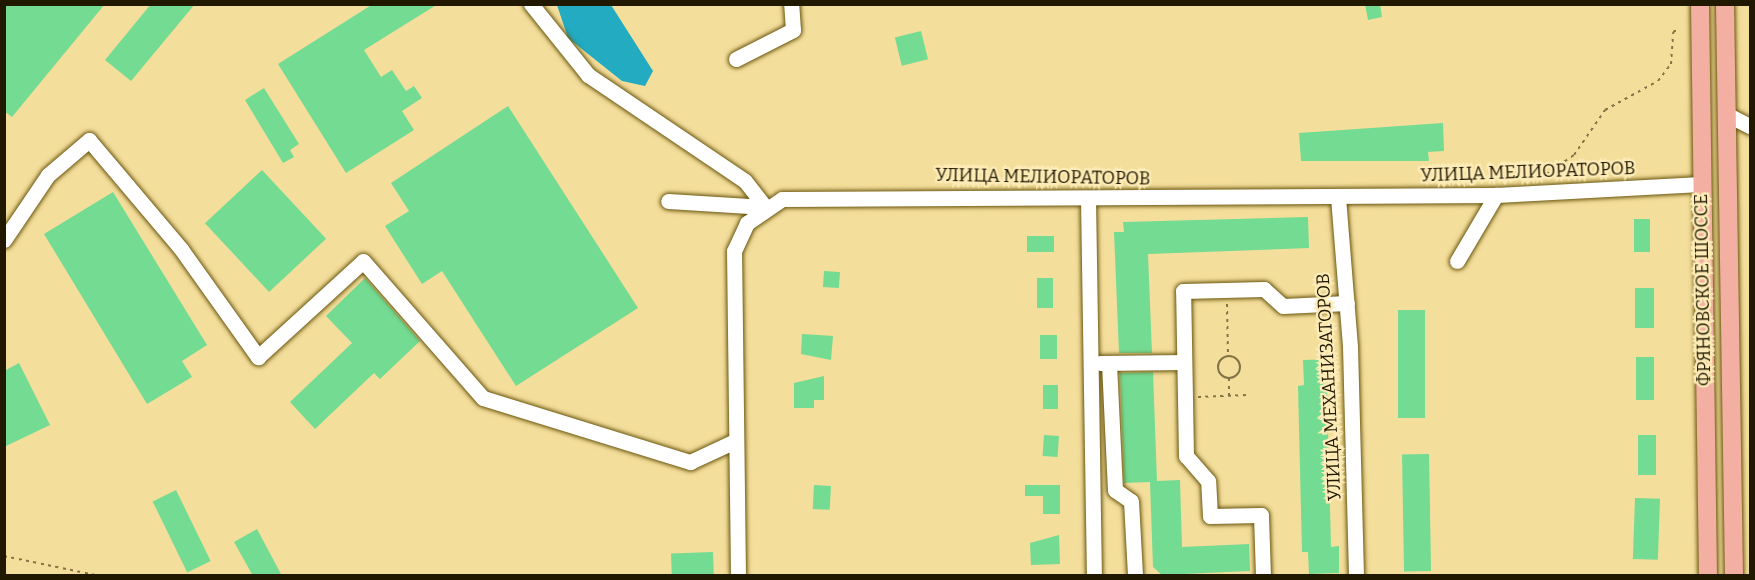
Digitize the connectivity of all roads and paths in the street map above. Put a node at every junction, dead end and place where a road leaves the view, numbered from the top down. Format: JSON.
{"nodes":[{"id":1,"x":531,"y":4,"type":"edge"},
{"id":2,"x":791,"y":4,"type":"edge"},
{"id":3,"x":1700,"y":4,"type":"edge"},
{"id":4,"x":1725,"y":4,"type":"edge"},
{"id":5,"x":1679,"y":29,"type":"dead end"},
{"id":6,"x":736,"y":59,"type":"dead end"},
{"id":7,"x":1728,"y":115,"type":"junction"},
{"id":8,"x":1750,"y":126,"type":"edge"},
{"id":9,"x":1701,"y":184,"type":"junction"},
{"id":10,"x":1533,"y":193,"type":"junction"},
{"id":11,"x":1496,"y":195,"type":"junction"},
{"id":12,"x":1338,"y":197,"type":"junction"},
{"id":13,"x":1088,"y":198,"type":"junction"},
{"id":14,"x":668,"y":201,"type":"dead end"},
{"id":15,"x":765,"y":207,"type":"junction"},
{"id":16,"x":4,"y":240,"type":"edge"},
{"id":17,"x":1457,"y":261,"type":"dead end"},
{"id":18,"x":1227,"y":290,"type":"junction"},
{"id":19,"x":1347,"y":303,"type":"junction"},
{"id":20,"x":1228,"y":355,"type":"junction"},
{"id":21,"x":1184,"y":362,"type":"junction"},
{"id":22,"x":1091,"y":363,"type":"junction"},
{"id":23,"x":1109,"y":363,"type":"junction"},
{"id":24,"x":1229,"y":378,"type":"junction"},
{"id":25,"x":1229,"y":395,"type":"junction"},
{"id":26,"x":1246,"y":395,"type":"dead end"},
{"id":27,"x":1185,"y":398,"type":"junction"},
{"id":28,"x":735,"y":441,"type":"junction"},
{"id":29,"x":4,"y":556,"type":"edge"},
{"id":30,"x":100,"y":576,"type":"edge"},
{"id":31,"x":738,"y":576,"type":"edge"},
{"id":32,"x":1094,"y":576,"type":"edge"},
{"id":33,"x":1135,"y":576,"type":"edge"},
{"id":34,"x":1263,"y":576,"type":"edge"},
{"id":35,"x":1356,"y":576,"type":"edge"},
{"id":36,"x":1708,"y":576,"type":"edge"},
{"id":37,"x":1734,"y":576,"type":"edge"}],
"edges":[{"from":1,"to":15,"type":"street"},
{"from":2,"to":6,"type":"street"},
{"from":3,"to":9,"type":"main road","name":"ФРЯНОВСКОЕ ШОССЕ"},
{"from":4,"to":7,"type":"main road","name":"ФРЯНОВСКОЕ ШОССЕ"},
{"from":5,"to":10,"type":"path"},
{"from":7,"to":8,"type":"street"},
{"from":7,"to":37,"type":"main road","name":"ФРЯНОВСКОЕ ШОССЕ"},
{"from":9,"to":10,"type":"street","name":"УЛИЦА МЕЛИОРАТОРОВ"},
{"from":9,"to":36,"type":"main road","name":"ФРЯНОВСКОЕ ШОССЕ"},
{"from":10,"to":11,"type":"street","name":"УЛИЦА МЕЛИОРАТОРОВ"},
{"from":11,"to":12,"type":"street","name":"УЛИЦА МЕЛИОРАТОРОВ"},
{"from":11,"to":17,"type":"street"},
{"from":12,"to":13,"type":"street","name":"УЛИЦА МЕЛИОРАТОРОВ"},
{"from":12,"to":19,"type":"street","name":"УЛИЦА МЕХАНИЗАТОРОВ"},
{"from":13,"to":15,"type":"street","name":"УЛИЦА МЕЛИОРАТОРОВ"},
{"from":13,"to":22,"type":"street"},
{"from":14,"to":15,"type":"street"},
{"from":15,"to":28,"type":"street","name":"УЛИЦА МЕЛИОРАТОРОВ"},
{"from":16,"to":28,"type":"street"},
{"from":18,"to":19,"type":"street"},
{"from":18,"to":20,"type":"path"},
{"from":18,"to":21,"type":"street"},
{"from":19,"to":35,"type":"street","name":"УЛИЦА МЕХАНИЗАТОРОВ"},
{"from":20,"to":24,"type":"path"},
{"from":20,"to":24,"type":"path"},
{"from":21,"to":23,"type":"street"},
{"from":21,"to":27,"type":"street"},
{"from":22,"to":23,"type":"street"},
{"from":22,"to":32,"type":"street"},
{"from":23,"to":33,"type":"street"},
{"from":24,"to":25,"type":"path"},
{"from":25,"to":26,"type":"path"},
{"from":25,"to":27,"type":"path"},
{"from":27,"to":34,"type":"street"},
{"from":28,"to":31,"type":"street","name":"УЛИЦА МЕЛИОРАТОРОВ"},
{"from":29,"to":30,"type":"path"}]}
